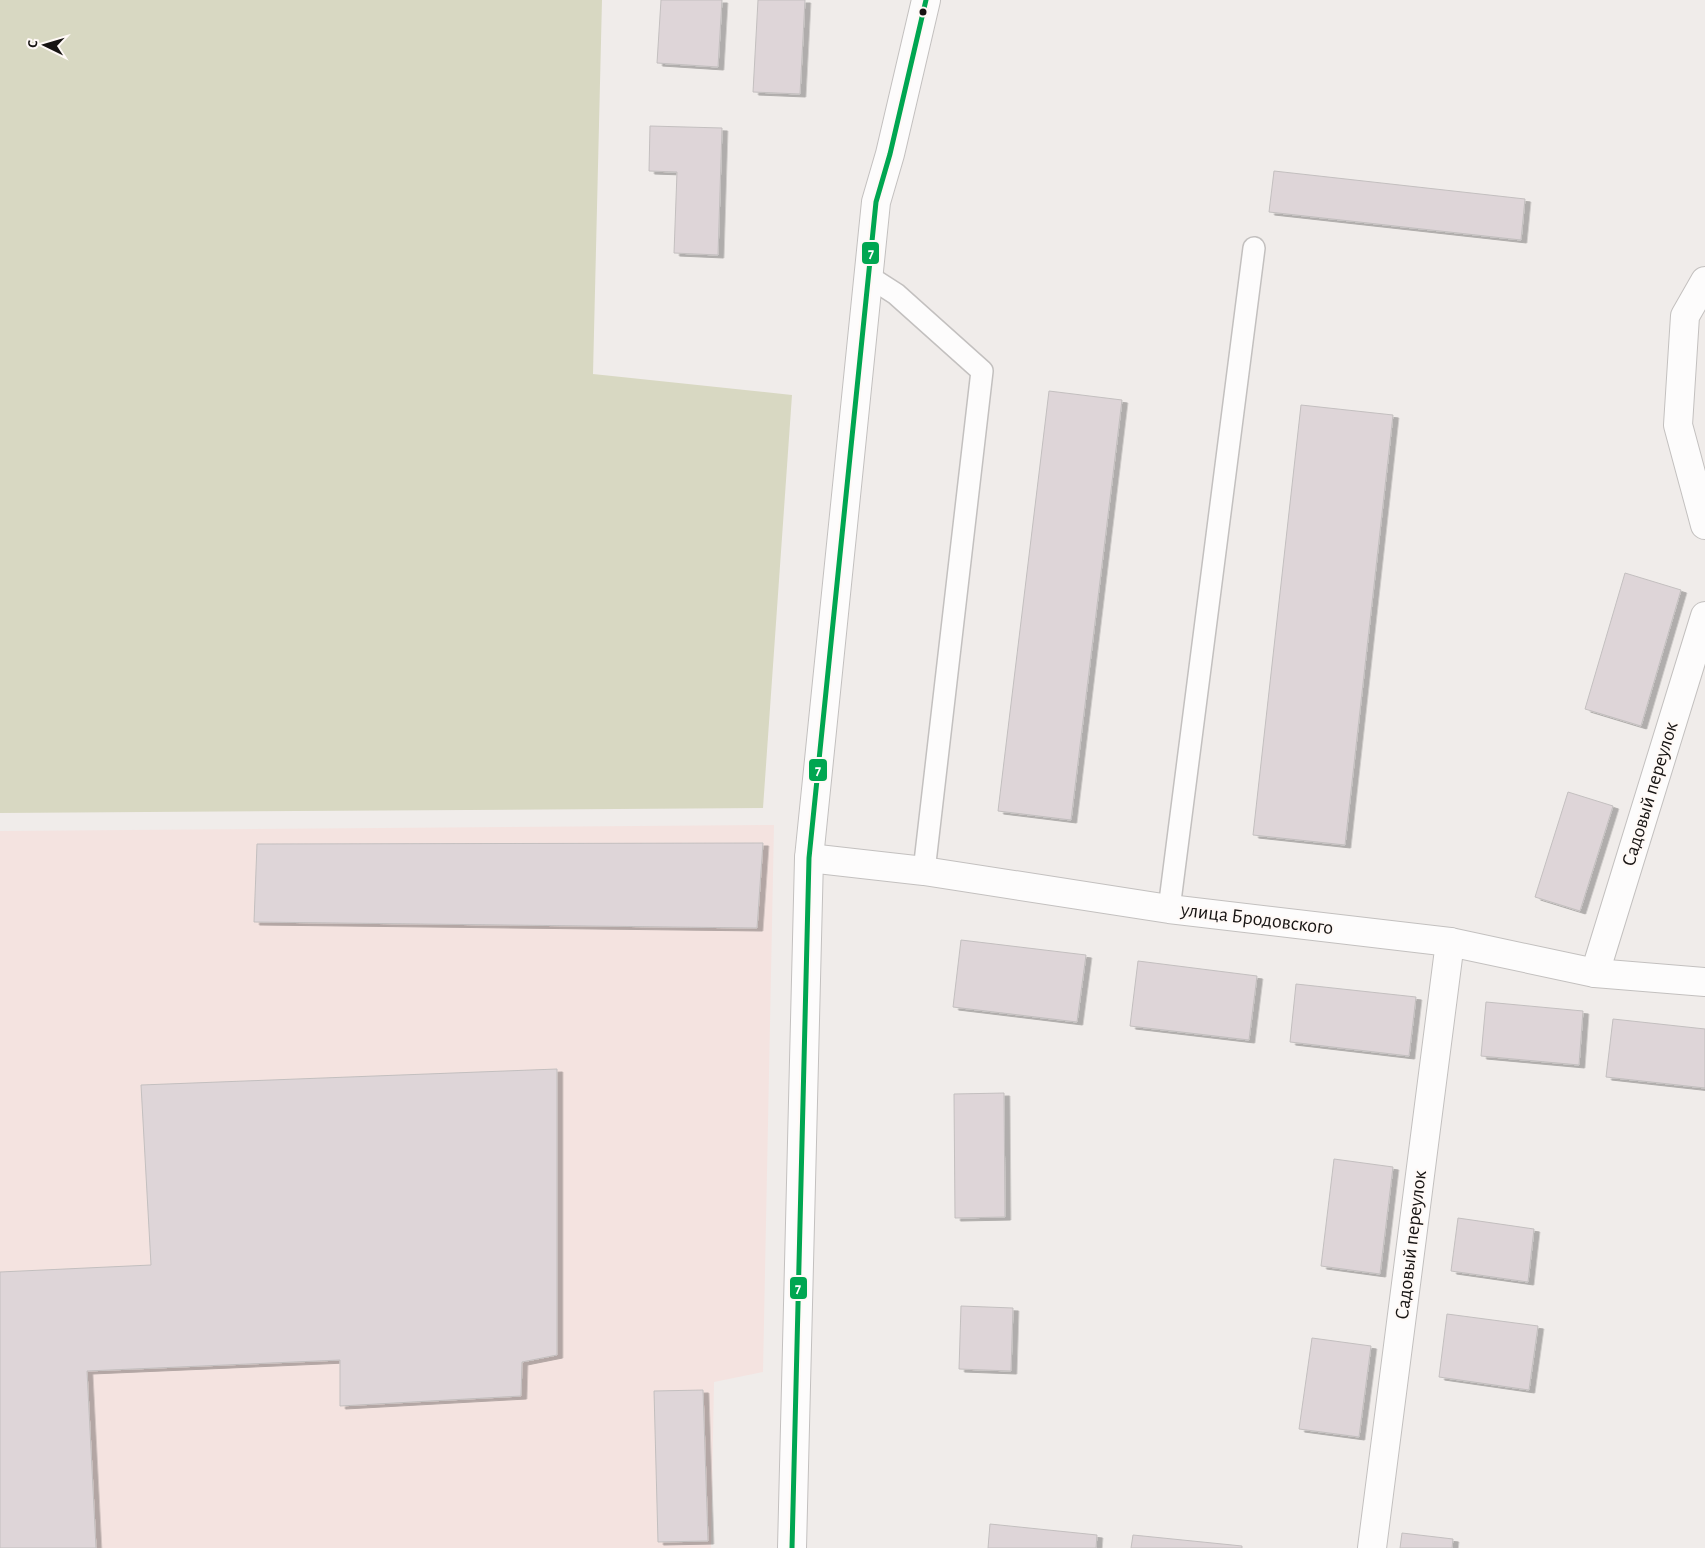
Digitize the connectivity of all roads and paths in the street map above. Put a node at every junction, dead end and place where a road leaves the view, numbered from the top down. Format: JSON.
{"nodes":[{"id":1,"x":926,"y":0,"type":"edge"},
{"id":2,"x":1254,"y":248,"type":"dead end"},
{"id":3,"x":868,"y":276,"type":"junction"},
{"id":4,"x":1705,"y":281,"type":"edge"},
{"id":5,"x":1705,"y":525,"type":"edge"},
{"id":6,"x":1705,"y":616,"type":"edge"},
{"id":7,"x":809,"y":858,"type":"junction"},
{"id":8,"x":924,"y":871,"type":"junction"},
{"id":9,"x":1169,"y":909,"type":"junction"},
{"id":10,"x":1450,"y":942,"type":"junction"},
{"id":11,"x":1594,"y":972,"type":"junction"},
{"id":12,"x":1705,"y":982,"type":"edge"},
{"id":13,"x":792,"y":1548,"type":"edge"},
{"id":14,"x":1372,"y":1548,"type":"edge"}],
"edges":[{"from":1,"to":3,"type":"street"},
{"from":2,"to":9,"type":"lane"},
{"from":3,"to":7,"type":"street"},
{"from":3,"to":8,"type":"lane"},
{"from":4,"to":5,"type":"street"},
{"from":6,"to":11,"type":"street","name":"Садовый переулок"},
{"from":7,"to":8,"type":"street","name":"улица Бродовского"},
{"from":7,"to":13,"type":"street"},
{"from":8,"to":9,"type":"street","name":"улица Бродовского"},
{"from":9,"to":10,"type":"street","name":"улица Бродовского"},
{"from":10,"to":11,"type":"street","name":"улица Бродовского"},
{"from":10,"to":14,"type":"street","name":"Садовый переулок"},
{"from":11,"to":12,"type":"street","name":"улица Бродовского"}]}
